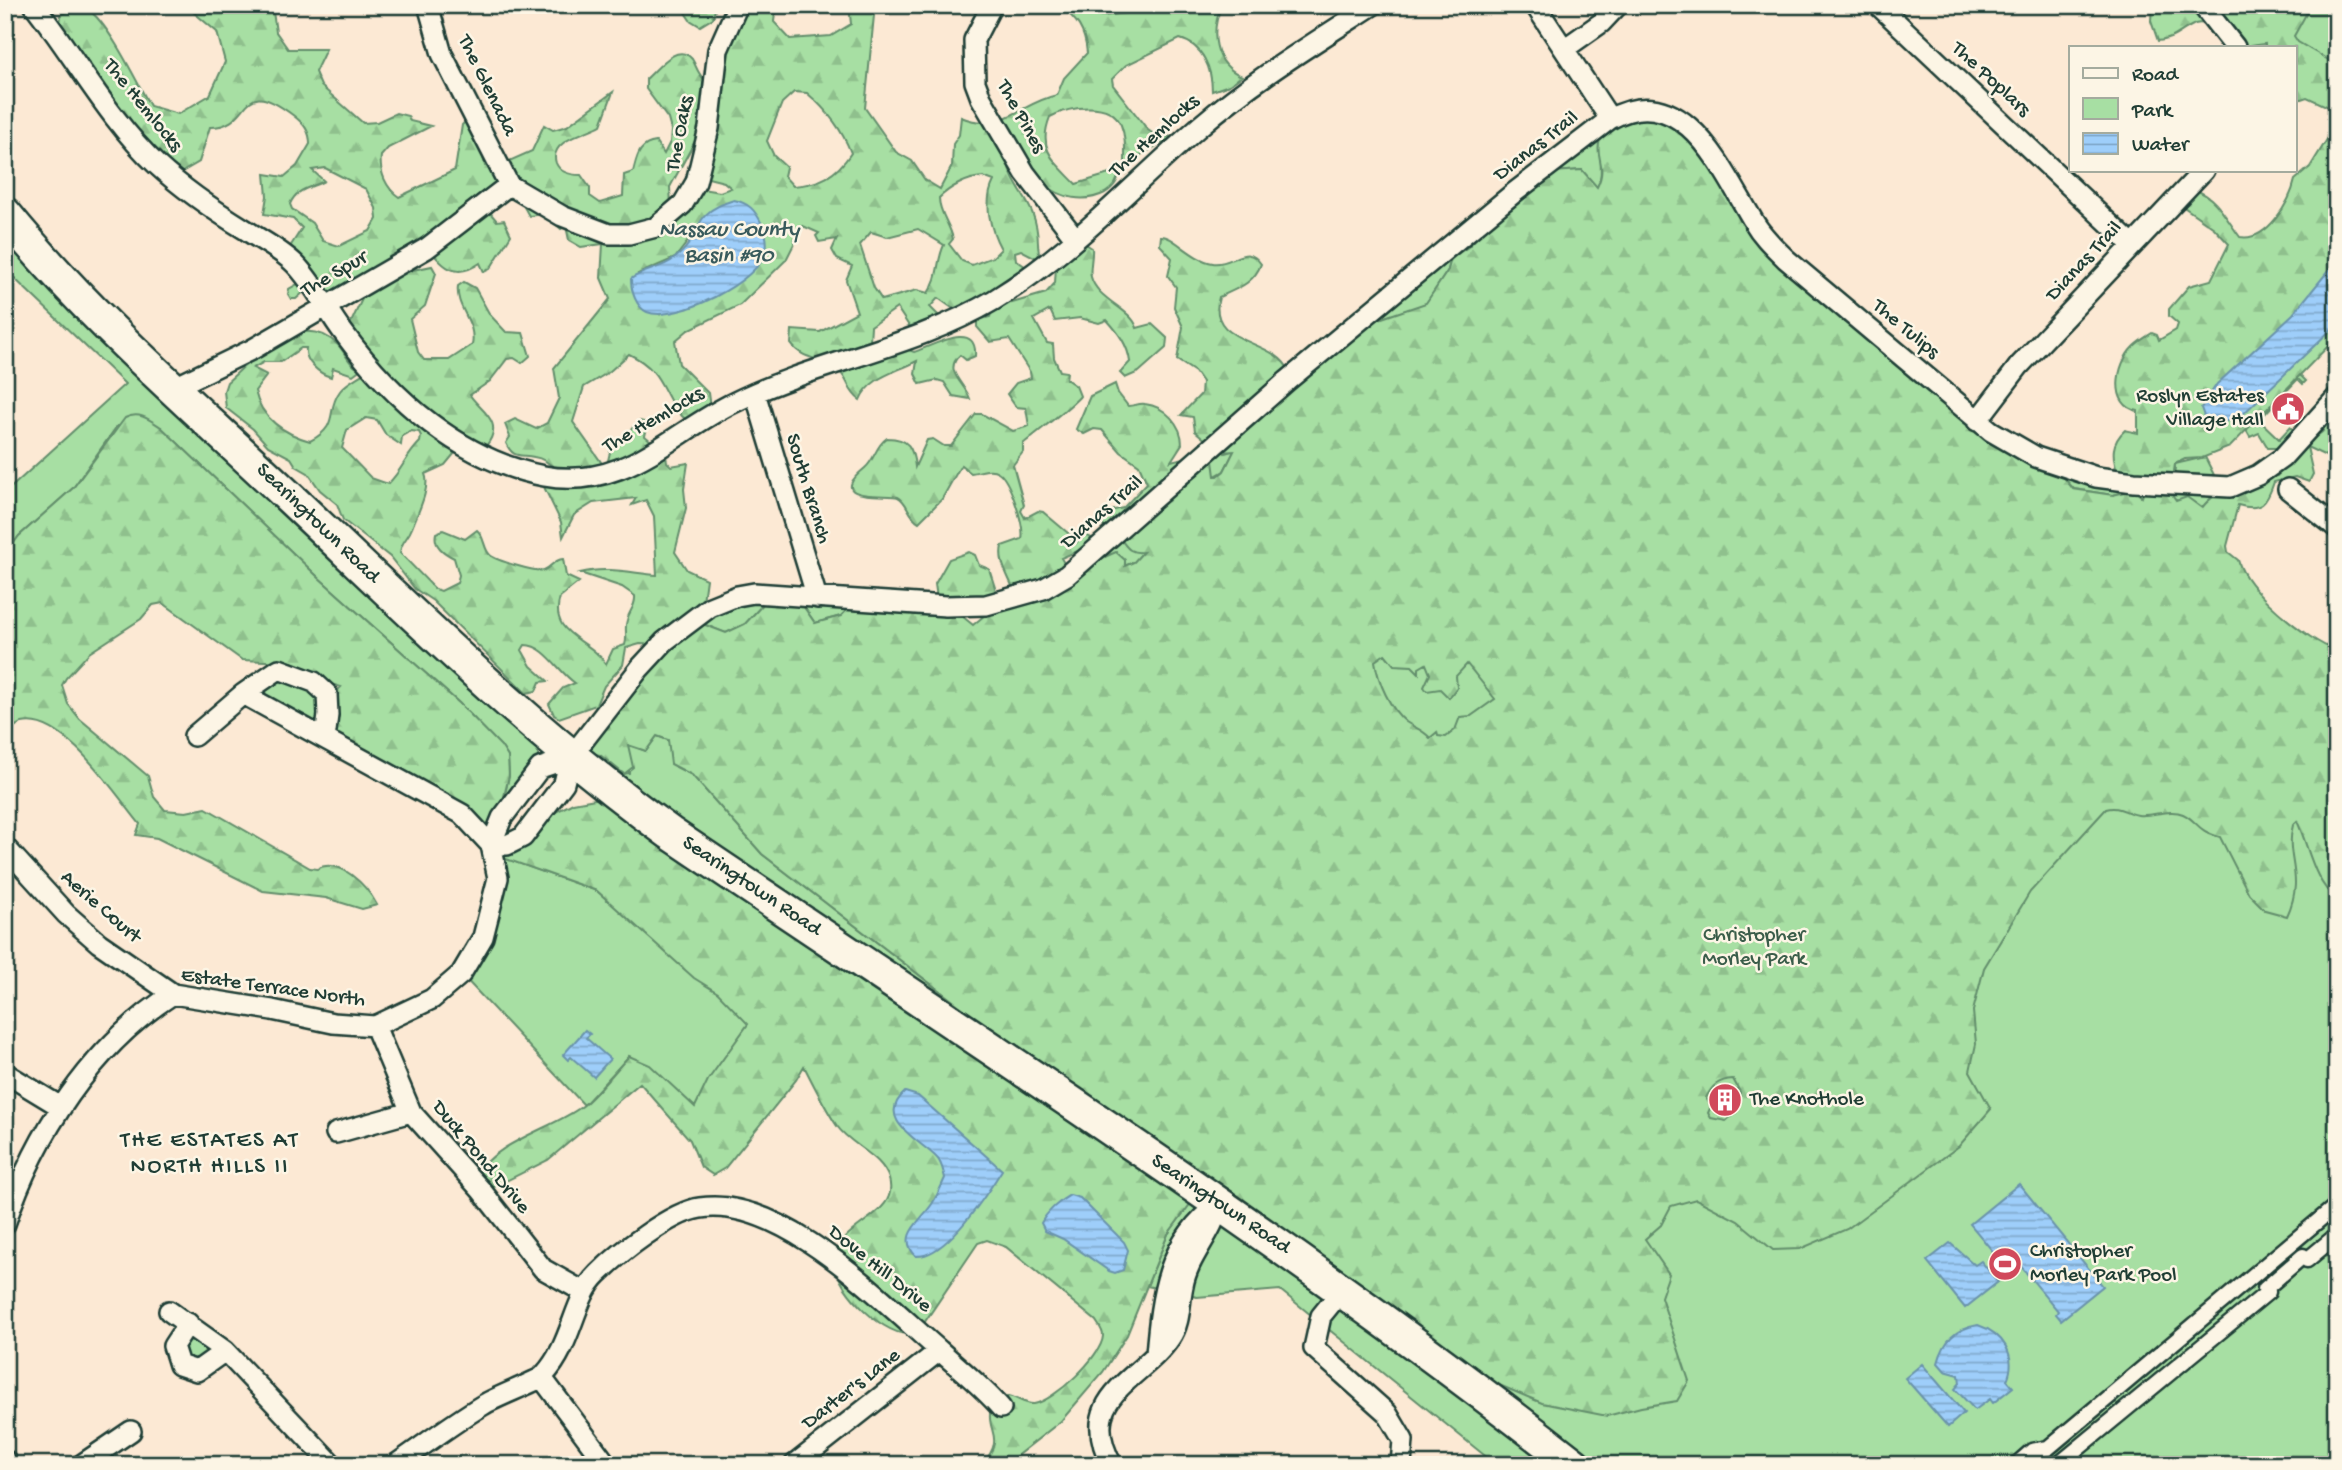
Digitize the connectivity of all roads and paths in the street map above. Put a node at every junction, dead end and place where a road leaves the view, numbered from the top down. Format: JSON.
{"nodes":[{"id":1,"x":34,"y":5,"type":"edge"},
{"id":2,"x":428,"y":5,"type":"edge"},
{"id":3,"x":738,"y":5,"type":"edge"},
{"id":4,"x":992,"y":5,"type":"edge"},
{"id":5,"x":1373,"y":5,"type":"edge"},
{"id":6,"x":1535,"y":5,"type":"edge"},
{"id":7,"x":1618,"y":5,"type":"edge"},
{"id":8,"x":1878,"y":5,"type":"edge"},
{"id":9,"x":2202,"y":5,"type":"edge"},
{"id":10,"x":2234,"y":46,"type":"edge"},
{"id":11,"x":1564,"y":49,"type":"junction"},
{"id":12,"x":1610,"y":119,"type":"junction"},
{"id":13,"x":2202,"y":172,"type":"edge"},
{"id":14,"x":509,"y":185,"type":"junction"},
{"id":15,"x":5,"y":214,"type":"edge"},
{"id":16,"x":1076,"y":239,"type":"junction"},
{"id":17,"x":2132,"y":245,"type":"junction"},
{"id":18,"x":325,"y":307,"type":"junction"},
{"id":19,"x":173,"y":388,"type":"junction"},
{"id":20,"x":755,"y":393,"type":"junction"},
{"id":21,"x":2337,"y":397,"type":"edge"},
{"id":22,"x":1977,"y":421,"type":"junction"},
{"id":23,"x":2288,"y":489,"type":"dead end"},
{"id":24,"x":2337,"y":528,"type":"edge"},
{"id":25,"x":817,"y":598,"type":"junction"},
{"id":26,"x":243,"y":694,"type":"junction"},
{"id":27,"x":194,"y":736,"type":"dead end"},
{"id":28,"x":325,"y":739,"type":"junction"},
{"id":29,"x":570,"y":758,"type":"junction"},
{"id":30,"x":491,"y":845,"type":"junction"},
{"id":31,"x":5,"y":847,"type":"edge"},
{"id":32,"x":173,"y":994,"type":"junction"},
{"id":33,"x":375,"y":1026,"type":"junction"},
{"id":34,"x":5,"y":1073,"type":"edge"},
{"id":35,"x":61,"y":1107,"type":"junction"},
{"id":36,"x":411,"y":1112,"type":"junction"},
{"id":37,"x":337,"y":1133,"type":"dead end"},
{"id":38,"x":1219,"y":1204,"type":"junction"},
{"id":39,"x":2337,"y":1205,"type":"edge"},
{"id":40,"x":5,"y":1224,"type":"edge"},
{"id":41,"x":2337,"y":1235,"type":"edge"},
{"id":42,"x":2292,"y":1242,"type":"junction"},
{"id":43,"x":2303,"y":1256,"type":"junction"},
{"id":44,"x":2253,"y":1275,"type":"junction"},
{"id":45,"x":1343,"y":1289,"type":"junction"},
{"id":46,"x":2264,"y":1289,"type":"junction"},
{"id":47,"x":584,"y":1292,"type":"junction"},
{"id":48,"x":169,"y":1311,"type":"dead end"},
{"id":49,"x":188,"y":1323,"type":"junction"},
{"id":50,"x":2187,"y":1331,"type":"junction"},
{"id":51,"x":2200,"y":1347,"type":"junction"},
{"id":52,"x":225,"y":1351,"type":"junction"},
{"id":53,"x":939,"y":1351,"type":"junction"},
{"id":54,"x":542,"y":1378,"type":"junction"},
{"id":55,"x":1001,"y":1408,"type":"dead end"},
{"id":56,"x":131,"y":1431,"type":"dead end"},
{"id":57,"x":5,"y":1460,"type":"edge"},
{"id":58,"x":7,"y":1465,"type":"edge"},
{"id":59,"x":81,"y":1465,"type":"edge"},
{"id":60,"x":333,"y":1465,"type":"edge"},
{"id":61,"x":395,"y":1465,"type":"edge"},
{"id":62,"x":607,"y":1465,"type":"edge"},
{"id":63,"x":794,"y":1465,"type":"edge"},
{"id":64,"x":1112,"y":1465,"type":"edge"},
{"id":65,"x":1401,"y":1465,"type":"edge"},
{"id":66,"x":1575,"y":1465,"type":"edge"},
{"id":67,"x":2015,"y":1465,"type":"edge"},
{"id":68,"x":2057,"y":1465,"type":"edge"}],
"edges":[{"from":1,"to":18,"type":"street","name":"The Hemlocks"},
{"from":2,"to":14,"type":"street","name":"The Glenada"},
{"from":3,"to":14,"type":"street","name":"The Oaks"},
{"from":4,"to":16,"type":"street","name":"The Pines"},
{"from":5,"to":16,"type":"street","name":"The Hemlocks"},
{"from":6,"to":11,"type":"street"},
{"from":7,"to":11,"type":"street"},
{"from":8,"to":17,"type":"street","name":"The Poplars"},
{"from":9,"to":10,"type":"street"},
{"from":11,"to":12,"type":"street"},
{"from":12,"to":22,"type":"street","name":"The Tulips"},
{"from":12,"to":25,"type":"street","name":"Dianas Trail"},
{"from":13,"to":17,"type":"street","name":"Dianas Trail"},
{"from":14,"to":18,"type":"street","name":"The Spur"},
{"from":15,"to":19,"type":"main road","name":"Searingtown Road"},
{"from":16,"to":20,"type":"street","name":"The Hemlocks"},
{"from":17,"to":22,"type":"street","name":"Dianas Trail"},
{"from":18,"to":19,"type":"street","name":"The Spur"},
{"from":18,"to":20,"type":"street","name":"The Hemlocks"},
{"from":19,"to":29,"type":"main road","name":"Searingtown Road"},
{"from":20,"to":25,"type":"street","name":"South Branch"},
{"from":21,"to":22,"type":"street","name":"The Tulips"},
{"from":23,"to":24,"type":"street"},
{"from":25,"to":29,"type":"street","name":"Dianas Trail"},
{"from":26,"to":27,"type":"street"},
{"from":26,"to":28,"type":"street"},
{"from":26,"to":28,"type":"street"},
{"from":28,"to":30,"type":"street"},
{"from":29,"to":30,"type":"street"},
{"from":29,"to":30,"type":"street"},
{"from":29,"to":38,"type":"main road","name":"Searingtown Road"},
{"from":30,"to":33,"type":"street","name":"Estate Terrace North"},
{"from":31,"to":32,"type":"street","name":"Aerie Court"},
{"from":32,"to":33,"type":"street","name":"Estate Terrace North"},
{"from":32,"to":35,"type":"street","name":"Estate Terrace North"},
{"from":33,"to":36,"type":"street","name":"Duck Pond Drive"},
{"from":34,"to":35,"type":"street"},
{"from":35,"to":40,"type":"street","name":"Estate Terrace North"},
{"from":36,"to":37,"type":"street"},
{"from":36,"to":47,"type":"street","name":"Duck Pond Drive"},
{"from":38,"to":45,"type":"main road","name":"Searingtown Road"},
{"from":38,"to":64,"type":"street"},
{"from":39,"to":42,"type":"street"},
{"from":41,"to":43,"type":"street"},
{"from":42,"to":43,"type":"street"},
{"from":42,"to":44,"type":"street"},
{"from":43,"to":46,"type":"street"},
{"from":44,"to":46,"type":"street"},
{"from":44,"to":50,"type":"street"},
{"from":45,"to":65,"type":"street"},
{"from":45,"to":66,"type":"main road","name":"Searingtown Road"},
{"from":46,"to":51,"type":"street"},
{"from":47,"to":53,"type":"street","name":"Dove Hill Drive"},
{"from":47,"to":54,"type":"street","name":"Dove Hill Drive"},
{"from":48,"to":49,"type":"street"},
{"from":49,"to":52,"type":"street"},
{"from":49,"to":52,"type":"street"},
{"from":50,"to":51,"type":"street"},
{"from":50,"to":67,"type":"street"},
{"from":51,"to":68,"type":"street"},
{"from":52,"to":60,"type":"street"},
{"from":53,"to":55,"type":"street","name":"Dove Hill Drive"},
{"from":53,"to":63,"type":"street","name":"Darter's Lane"},
{"from":54,"to":61,"type":"street"},
{"from":54,"to":62,"type":"street"},
{"from":56,"to":59,"type":"street"},
{"from":57,"to":58,"type":"street"}]}
